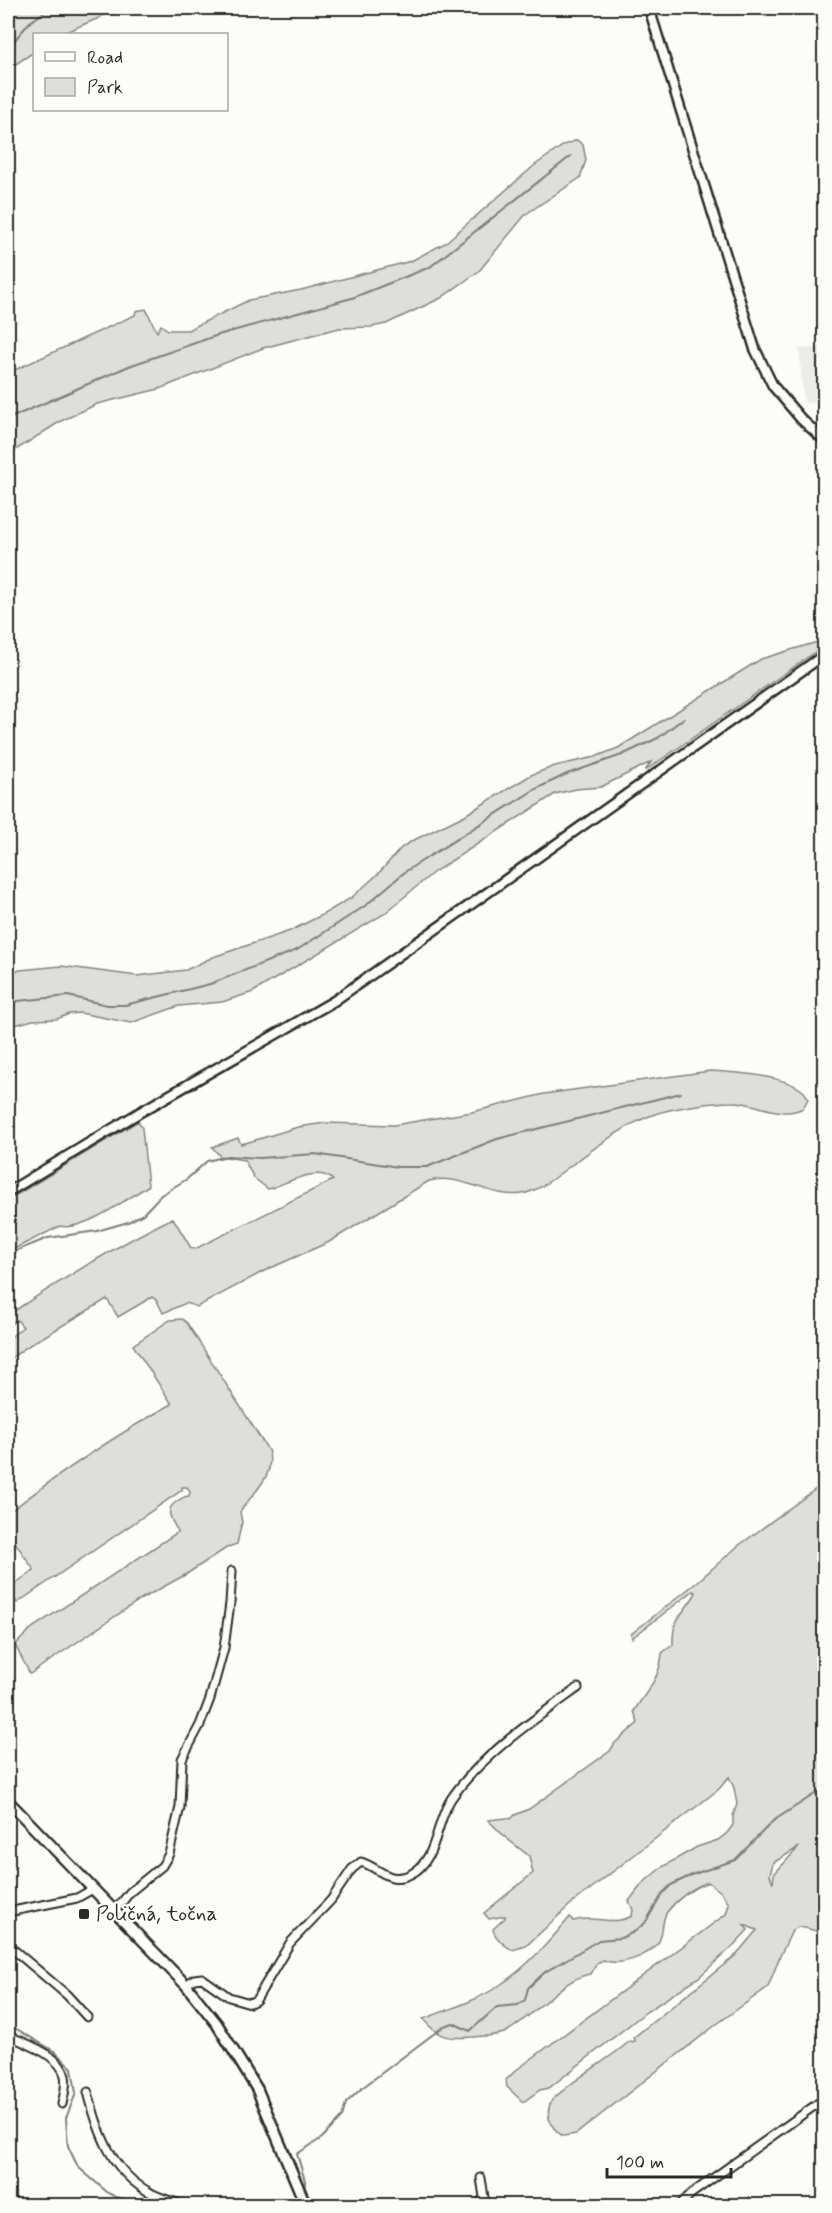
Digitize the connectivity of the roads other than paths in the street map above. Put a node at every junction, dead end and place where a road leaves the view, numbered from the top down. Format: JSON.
{"nodes":[{"id":1,"x":649,"y":8,"type":"edge"},
{"id":2,"x":825,"y":440,"type":"edge"},
{"id":3,"x":825,"y":655,"type":"edge"},
{"id":4,"x":8,"y":1192,"type":"edge"},
{"id":5,"x":232,"y":1571,"type":"dead end"},
{"id":6,"x":578,"y":1688,"type":"dead end"},
{"id":7,"x":8,"y":1801,"type":"edge"},
{"id":8,"x":93,"y":1889,"type":"junction"},
{"id":9,"x":115,"y":1911,"type":"junction"},
{"id":10,"x":8,"y":1912,"type":"edge"},
{"id":11,"x":8,"y":1945,"type":"edge"},
{"id":12,"x":186,"y":1985,"type":"junction"},
{"id":13,"x":87,"y":2017,"type":"dead end"},
{"id":14,"x":8,"y":2035,"type":"edge"},
{"id":15,"x":88,"y":2092,"type":"dead end"},
{"id":16,"x":825,"y":2100,"type":"edge"},
{"id":17,"x":62,"y":2104,"type":"dead end"},
{"id":18,"x":481,"y":2178,"type":"dead end"},
{"id":19,"x":305,"y":2202,"type":"edge"},
{"id":20,"x":187,"y":2205,"type":"edge"},
{"id":21,"x":295,"y":2205,"type":"edge"},
{"id":22,"x":479,"y":2205,"type":"edge"},
{"id":23,"x":679,"y":2205,"type":"edge"}],
"edges":[{"from":1,"to":2,"type":"street"},
{"from":3,"to":4,"type":"street"},
{"from":5,"to":9,"type":"street"},
{"from":6,"to":12,"type":"street"},
{"from":7,"to":8,"type":"main road"},
{"from":8,"to":9,"type":"main road"},
{"from":8,"to":10,"type":"street"},
{"from":9,"to":12,"type":"main road"},
{"from":11,"to":13,"type":"street"},
{"from":12,"to":19,"type":"main road"},
{"from":14,"to":17,"type":"street"},
{"from":15,"to":20,"type":"street"},
{"from":16,"to":23,"type":"street"},
{"from":18,"to":22,"type":"street"},
{"from":19,"to":21,"type":"street"}]}
